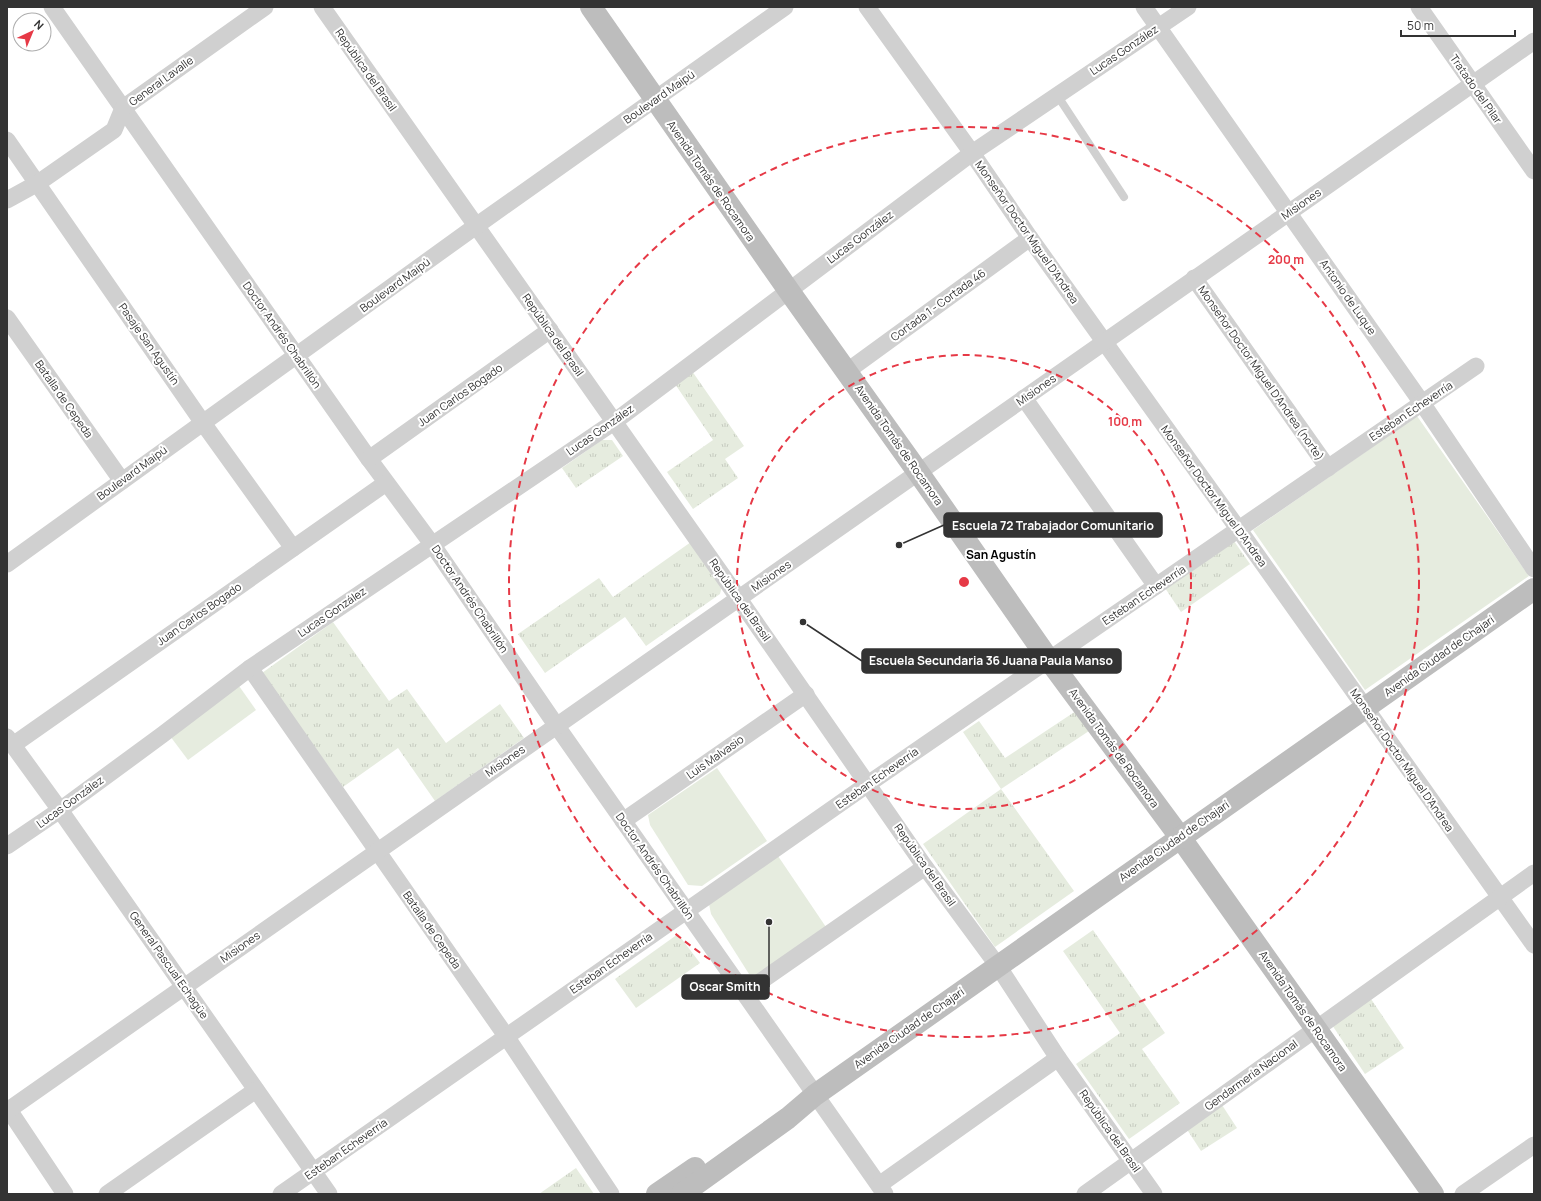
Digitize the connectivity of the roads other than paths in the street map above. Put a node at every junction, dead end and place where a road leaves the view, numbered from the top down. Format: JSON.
{"nodes":[{"id":1,"x":52,"y":7,"type":"edge"},
{"id":2,"x":265,"y":7,"type":"edge"},
{"id":3,"x":322,"y":7,"type":"edge"},
{"id":4,"x":591,"y":7,"type":"edge"},
{"id":5,"x":785,"y":7,"type":"edge"},
{"id":6,"x":867,"y":7,"type":"edge"},
{"id":7,"x":1144,"y":7,"type":"edge"},
{"id":8,"x":1188,"y":7,"type":"edge"},
{"id":9,"x":1419,"y":7,"type":"edge"},
{"id":10,"x":1158,"y":26,"type":"junction"},
{"id":11,"x":1534,"y":41,"type":"edge"},
{"id":12,"x":1473,"y":84,"type":"junction"},
{"id":13,"x":1057,"y":95,"type":"junction"},
{"id":14,"x":655,"y":100,"type":"junction"},
{"id":15,"x":123,"y":108,"type":"junction"},
{"id":16,"x":7,"y":140,"type":"edge"},
{"id":17,"x":972,"y":152,"type":"junction"},
{"id":18,"x":1534,"y":171,"type":"edge"},
{"id":19,"x":38,"y":183,"type":"junction"},
{"id":20,"x":1124,"y":197,"type":"dead end"},
{"id":21,"x":7,"y":200,"type":"edge"},
{"id":22,"x":1289,"y":212,"type":"junction"},
{"id":23,"x":476,"y":226,"type":"junction"},
{"id":24,"x":1030,"y":238,"type":"junction"},
{"id":25,"x":1194,"y":278,"type":"junction"},
{"id":26,"x":789,"y":291,"type":"junction"},
{"id":27,"x":7,"y":318,"type":"edge"},
{"id":28,"x":550,"y":330,"type":"junction"},
{"id":29,"x":1104,"y":342,"type":"junction"},
{"id":30,"x":297,"y":356,"type":"junction"},
{"id":31,"x":1476,"y":366,"type":"dead end"},
{"id":32,"x":846,"y":372,"type":"junction"},
{"id":33,"x":1024,"y":398,"type":"junction"},
{"id":34,"x":1422,"y":403,"type":"junction"},
{"id":35,"x":614,"y":422,"type":"junction"},
{"id":36,"x":203,"y":423,"type":"junction"},
{"id":37,"x":369,"y":459,"type":"junction"},
{"id":38,"x":1328,"y":468,"type":"junction"},
{"id":39,"x":918,"y":472,"type":"junction"},
{"id":40,"x":122,"y":481,"type":"junction"},
{"id":41,"x":386,"y":483,"type":"junction"},
{"id":42,"x":1239,"y":530,"type":"junction"},
{"id":43,"x":432,"y":544,"type":"junction"},
{"id":44,"x":292,"y":548,"type":"junction"},
{"id":45,"x":7,"y":564,"type":"edge"},
{"id":46,"x":1534,"y":569,"type":"edge"},
{"id":47,"x":1156,"y":586,"type":"junction"},
{"id":48,"x":1534,"y":589,"type":"edge"},
{"id":49,"x":739,"y":599,"type":"junction"},
{"id":50,"x":1049,"y":660,"type":"junction"},
{"id":51,"x":250,"y":668,"type":"junction"},
{"id":52,"x":806,"y":694,"type":"junction"},
{"id":53,"x":1365,"y":708,"type":"junction"},
{"id":54,"x":556,"y":726,"type":"junction"},
{"id":55,"x":10,"y":741,"type":"edge"},
{"id":56,"x":868,"y":784,"type":"junction"},
{"id":57,"x":60,"y":810,"type":"junction"},
{"id":58,"x":623,"y":821,"type":"junction"},
{"id":59,"x":1180,"y":837,"type":"junction"},
{"id":60,"x":7,"y":846,"type":"edge"},
{"id":61,"x":377,"y":851,"type":"junction"},
{"id":62,"x":926,"y":867,"type":"junction"},
{"id":63,"x":1534,"y":873,"type":"edge"},
{"id":64,"x":1500,"y":898,"type":"junction"},
{"id":65,"x":686,"y":910,"type":"junction"},
{"id":66,"x":1534,"y":945,"type":"edge"},
{"id":67,"x":998,"y":966,"type":"junction"},
{"id":68,"x":184,"y":986,"type":"junction"},
{"id":69,"x":744,"y":994,"type":"junction"},
{"id":70,"x":1316,"y":1029,"type":"junction"},
{"id":71,"x":506,"y":1036,"type":"junction"},
{"id":72,"x":1058,"y":1058,"type":"junction"},
{"id":73,"x":256,"y":1090,"type":"junction"},
{"id":74,"x":815,"y":1095,"type":"junction"},
{"id":75,"x":8,"y":1110,"type":"edge"},
{"id":76,"x":1534,"y":1145,"type":"edge"},
{"id":77,"x":1132,"y":1162,"type":"junction"},
{"id":78,"x":314,"y":1172,"type":"junction"},
{"id":79,"x":882,"y":1190,"type":"edge"},
{"id":80,"x":65,"y":1194,"type":"edge"},
{"id":81,"x":107,"y":1194,"type":"edge"},
{"id":82,"x":281,"y":1194,"type":"edge"},
{"id":83,"x":329,"y":1194,"type":"edge"},
{"id":84,"x":611,"y":1194,"type":"edge"},
{"id":85,"x":657,"y":1194,"type":"edge"},
{"id":86,"x":682,"y":1194,"type":"edge"},
{"id":87,"x":1085,"y":1194,"type":"edge"},
{"id":88,"x":1154,"y":1194,"type":"edge"},
{"id":89,"x":1433,"y":1194,"type":"edge"},
{"id":90,"x":1463,"y":1194,"type":"edge"}],
"edges":[{"from":1,"to":15,"type":"street","name":"Doctor Andrés Chabrillón"},
{"from":2,"to":15,"type":"street","name":"General Lavalle"},
{"from":3,"to":23,"type":"street","name":"República del Brasil"},
{"from":4,"to":14,"type":"street","name":"Avenida Tomás de Rocamora"},
{"from":5,"to":14,"type":"street","name":"Boulevard Maipú"},
{"from":6,"to":17,"type":"street","name":"Monseñor Doctor Miguel D'Andrea"},
{"from":7,"to":10,"type":"street","name":"Antonio de Luque"},
{"from":8,"to":10,"type":"street","name":"Lucas González"},
{"from":9,"to":12,"type":"street","name":"Tratado del Pilar"},
{"from":10,"to":13,"type":"street","name":"Lucas González"},
{"from":10,"to":22,"type":"street","name":"Antonio de Luque"},
{"from":11,"to":12,"type":"street","name":"Misiones"},
{"from":12,"to":18,"type":"street","name":"Tratado del Pilar"},
{"from":12,"to":22,"type":"street","name":"Misiones"},
{"from":13,"to":17,"type":"street","name":"Lucas González"},
{"from":13,"to":20,"type":"lane"},
{"from":14,"to":23,"type":"street","name":"Boulevard Maipú"},
{"from":14,"to":26,"type":"street","name":"Avenida Tomás de Rocamora"},
{"from":15,"to":19,"type":"street","name":"General Lavalle"},
{"from":15,"to":30,"type":"street","name":"Doctor Andrés Chabrillón"},
{"from":16,"to":19,"type":"street","name":"Pasaje San Agustín"},
{"from":17,"to":24,"type":"street","name":"Monseñor Doctor Miguel D'Andrea"},
{"from":17,"to":26,"type":"street","name":"Lucas González"},
{"from":19,"to":21,"type":"street","name":"General Lavalle"},
{"from":19,"to":36,"type":"street","name":"Pasaje San Agustín"},
{"from":22,"to":25,"type":"street","name":"Misiones"},
{"from":22,"to":34,"type":"street","name":"Antonio de Luque"},
{"from":23,"to":28,"type":"street","name":"República del Brasil"},
{"from":23,"to":30,"type":"street","name":"Boulevard Maipú"},
{"from":24,"to":29,"type":"street","name":"Monseñor Doctor Miguel D'Andrea"},
{"from":24,"to":32,"type":"street","name":"Cortada 1 - Cortada 46"},
{"from":25,"to":29,"type":"street","name":"Misiones"},
{"from":25,"to":38,"type":"street","name":"Monseñor Doctor Miguel D'Andrea (norte)"},
{"from":26,"to":32,"type":"street","name":"Avenida Tomás de Rocamora"},
{"from":26,"to":35,"type":"street","name":"Lucas González"},
{"from":27,"to":40,"type":"street","name":"Batalla de Cepeda"},
{"from":28,"to":35,"type":"street","name":"República del Brasil"},
{"from":28,"to":37,"type":"street","name":"Juan Carlos Bogado"},
{"from":29,"to":33,"type":"street","name":"Misiones"},
{"from":29,"to":42,"type":"street","name":"Monseñor Doctor Miguel D'Andrea"},
{"from":30,"to":36,"type":"street","name":"Boulevard Maipú"},
{"from":30,"to":37,"type":"street","name":"Doctor Andrés Chabrillón"},
{"from":31,"to":34,"type":"street","name":"Esteban Echeverría"},
{"from":32,"to":39,"type":"street","name":"Avenida Tomás de Rocamora"},
{"from":33,"to":39,"type":"street","name":"Misiones"},
{"from":33,"to":47,"type":"street"},
{"from":34,"to":38,"type":"street","name":"Esteban Echeverría"},
{"from":34,"to":46,"type":"street","name":"Antonio de Luque"},
{"from":35,"to":43,"type":"street","name":"Lucas González"},
{"from":35,"to":49,"type":"street","name":"República del Brasil"},
{"from":36,"to":40,"type":"street","name":"Boulevard Maipú"},
{"from":36,"to":44,"type":"street","name":"Pasaje San Agustín"},
{"from":37,"to":41,"type":"street","name":"Doctor Andrés Chabrillón"},
{"from":38,"to":42,"type":"street","name":"Esteban Echeverría"},
{"from":39,"to":49,"type":"street","name":"Misiones"},
{"from":39,"to":50,"type":"street","name":"Avenida Tomás de Rocamora"},
{"from":40,"to":45,"type":"street","name":"Boulevard Maipú"},
{"from":41,"to":43,"type":"street","name":"Doctor Andrés Chabrillón"},
{"from":41,"to":44,"type":"street","name":"Juan Carlos Bogado"},
{"from":42,"to":47,"type":"street","name":"Esteban Echeverría"},
{"from":42,"to":53,"type":"street","name":"Monseñor Doctor Miguel D'Andrea"},
{"from":43,"to":51,"type":"street","name":"Lucas González"},
{"from":43,"to":54,"type":"street","name":"Doctor Andrés Chabrillón"},
{"from":44,"to":55,"type":"street","name":"Juan Carlos Bogado"},
{"from":47,"to":50,"type":"street","name":"Esteban Echeverría"},
{"from":48,"to":53,"type":"street","name":"Avenida Ciudad de Chajarí"},
{"from":49,"to":52,"type":"street","name":"República del Brasil"},
{"from":49,"to":54,"type":"street","name":"Misiones"},
{"from":50,"to":56,"type":"street","name":"Esteban Echeverría"},
{"from":50,"to":59,"type":"street","name":"Avenida Tomás de Rocamora"},
{"from":51,"to":57,"type":"street","name":"Lucas González"},
{"from":51,"to":61,"type":"street","name":"Batalla de Cepeda"},
{"from":52,"to":56,"type":"street","name":"República del Brasil"},
{"from":52,"to":58,"type":"street","name":"Luis Malvasio"},
{"from":53,"to":59,"type":"street","name":"Avenida Ciudad de Chajarí"},
{"from":53,"to":64,"type":"street","name":"Monseñor Doctor Miguel D'Andrea"},
{"from":54,"to":58,"type":"street","name":"Doctor Andrés Chabrillón"},
{"from":54,"to":61,"type":"street","name":"Misiones"},
{"from":55,"to":57,"type":"street","name":"General Pascual Echagüe"},
{"from":56,"to":62,"type":"street","name":"República del Brasil"},
{"from":56,"to":65,"type":"street","name":"Esteban Echeverría"},
{"from":57,"to":60,"type":"street","name":"Lucas González"},
{"from":57,"to":68,"type":"street","name":"General Pascual Echagüe"},
{"from":58,"to":65,"type":"street","name":"Doctor Andrés Chabrillón"},
{"from":59,"to":67,"type":"street","name":"Avenida Ciudad de Chajarí"},
{"from":59,"to":70,"type":"street","name":"Avenida Tomás de Rocamora"},
{"from":61,"to":68,"type":"street","name":"Misiones"},
{"from":61,"to":71,"type":"street","name":"Batalla de Cepeda"},
{"from":62,"to":67,"type":"street","name":"República del Brasil"},
{"from":62,"to":69,"type":"street"},
{"from":63,"to":64,"type":"street","name":"Gendarmería Nacional"},
{"from":64,"to":66,"type":"street","name":"Monseñor Doctor Miguel D'Andrea"},
{"from":64,"to":70,"type":"street","name":"Gendarmería Nacional"},
{"from":65,"to":69,"type":"street","name":"Doctor Andrés Chabrillón"},
{"from":65,"to":71,"type":"street","name":"Esteban Echeverría"},
{"from":67,"to":72,"type":"street","name":"República del Brasil"},
{"from":67,"to":74,"type":"street","name":"Avenida Ciudad de Chajarí"},
{"from":68,"to":73,"type":"street","name":"General Pascual Echagüe"},
{"from":68,"to":75,"type":"street","name":"Misiones"},
{"from":69,"to":74,"type":"street","name":"Doctor Andrés Chabrillón"},
{"from":70,"to":77,"type":"street","name":"Gendarmería Nacional"},
{"from":70,"to":89,"type":"street","name":"Avenida Tomás de Rocamora"},
{"from":71,"to":78,"type":"street","name":"Esteban Echeverría"},
{"from":71,"to":84,"type":"street","name":"Batalla de Cepeda"},
{"from":72,"to":77,"type":"street","name":"República del Brasil"},
{"from":72,"to":79,"type":"street"},
{"from":73,"to":78,"type":"street","name":"General Pascual Echagüe"},
{"from":73,"to":81,"type":"street"},
{"from":74,"to":79,"type":"street","name":"Doctor Andrés Chabrillón"},
{"from":74,"to":85,"type":"street","name":"Avenida Ciudad de Chajarí"},
{"from":74,"to":86,"type":"street","name":"Avenida Ciudad de Chajarí"},
{"from":75,"to":80,"type":"street"},
{"from":76,"to":90,"type":"street"},
{"from":77,"to":87,"type":"street","name":"Gendarmería Nacional"},
{"from":77,"to":88,"type":"street","name":"República del Brasil"},
{"from":78,"to":82,"type":"street","name":"Esteban Echeverría"},
{"from":78,"to":83,"type":"street","name":"General Pascual Echagüe"}]}
